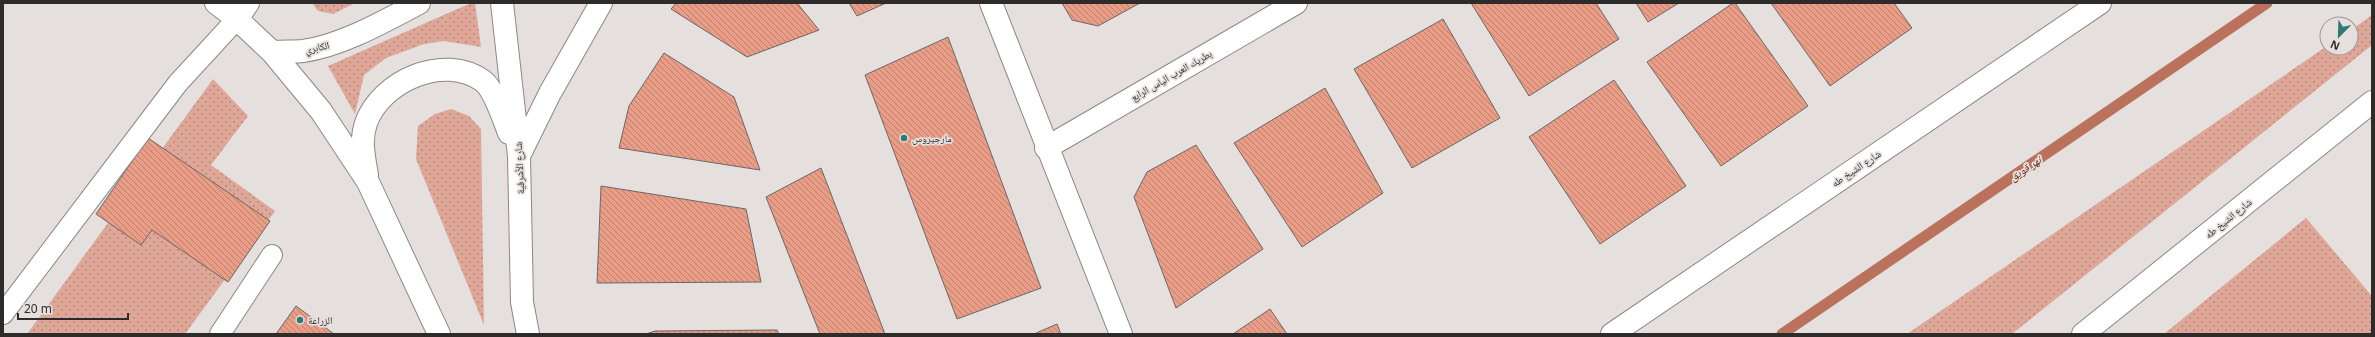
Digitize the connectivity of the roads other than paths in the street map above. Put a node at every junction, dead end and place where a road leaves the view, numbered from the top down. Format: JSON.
{"nodes":[{"id":1,"x":216,"y":3,"type":"edge"},
{"id":2,"x":419,"y":3,"type":"edge"},
{"id":3,"x":502,"y":3,"type":"edge"},
{"id":4,"x":601,"y":3,"type":"edge"},
{"id":5,"x":991,"y":3,"type":"edge"},
{"id":6,"x":1296,"y":3,"type":"edge"},
{"id":7,"x":2100,"y":3,"type":"edge"},
{"id":8,"x":243,"y":11,"type":"edge"},
{"id":9,"x":272,"y":52,"type":"junction"},
{"id":10,"x":2372,"y":102,"type":"edge"},
{"id":11,"x":1046,"y":148,"type":"junction"},
{"id":12,"x":519,"y":156,"type":"junction"},
{"id":13,"x":368,"y":182,"type":"junction"},
{"id":14,"x":272,"y":255,"type":"dead end"},
{"id":15,"x":3,"y":314,"type":"edge"},
{"id":16,"x":220,"y":334,"type":"edge"},
{"id":17,"x":439,"y":334,"type":"edge"},
{"id":18,"x":528,"y":334,"type":"edge"},
{"id":19,"x":1120,"y":334,"type":"edge"},
{"id":20,"x":1612,"y":334,"type":"edge"},
{"id":21,"x":2083,"y":334,"type":"edge"}],
"edges":[{"from":1,"to":8,"type":"main road"},
{"from":2,"to":9,"type":"main road","name":"الكابري"},
{"from":3,"to":12,"type":"main road","name":"شارع الأشرفية"},
{"from":4,"to":12,"type":"main road"},
{"from":5,"to":11,"type":"main road"},
{"from":6,"to":11,"type":"main road","name":"بطريك العرب الياس الرابع"},
{"from":7,"to":20,"type":"main road","name":"شارع الشيخ طه"},
{"from":8,"to":9,"type":"main road"},
{"from":8,"to":15,"type":"lane"},
{"from":9,"to":13,"type":"main road"},
{"from":10,"to":21,"type":"main road","name":"شارع الشيخ طه"},
{"from":11,"to":19,"type":"main road"},
{"from":12,"to":13,"type":"main road"},
{"from":12,"to":18,"type":"main road","name":"شارع الأشرفية"},
{"from":13,"to":17,"type":"main road"},
{"from":14,"to":16,"type":"lane"}]}
